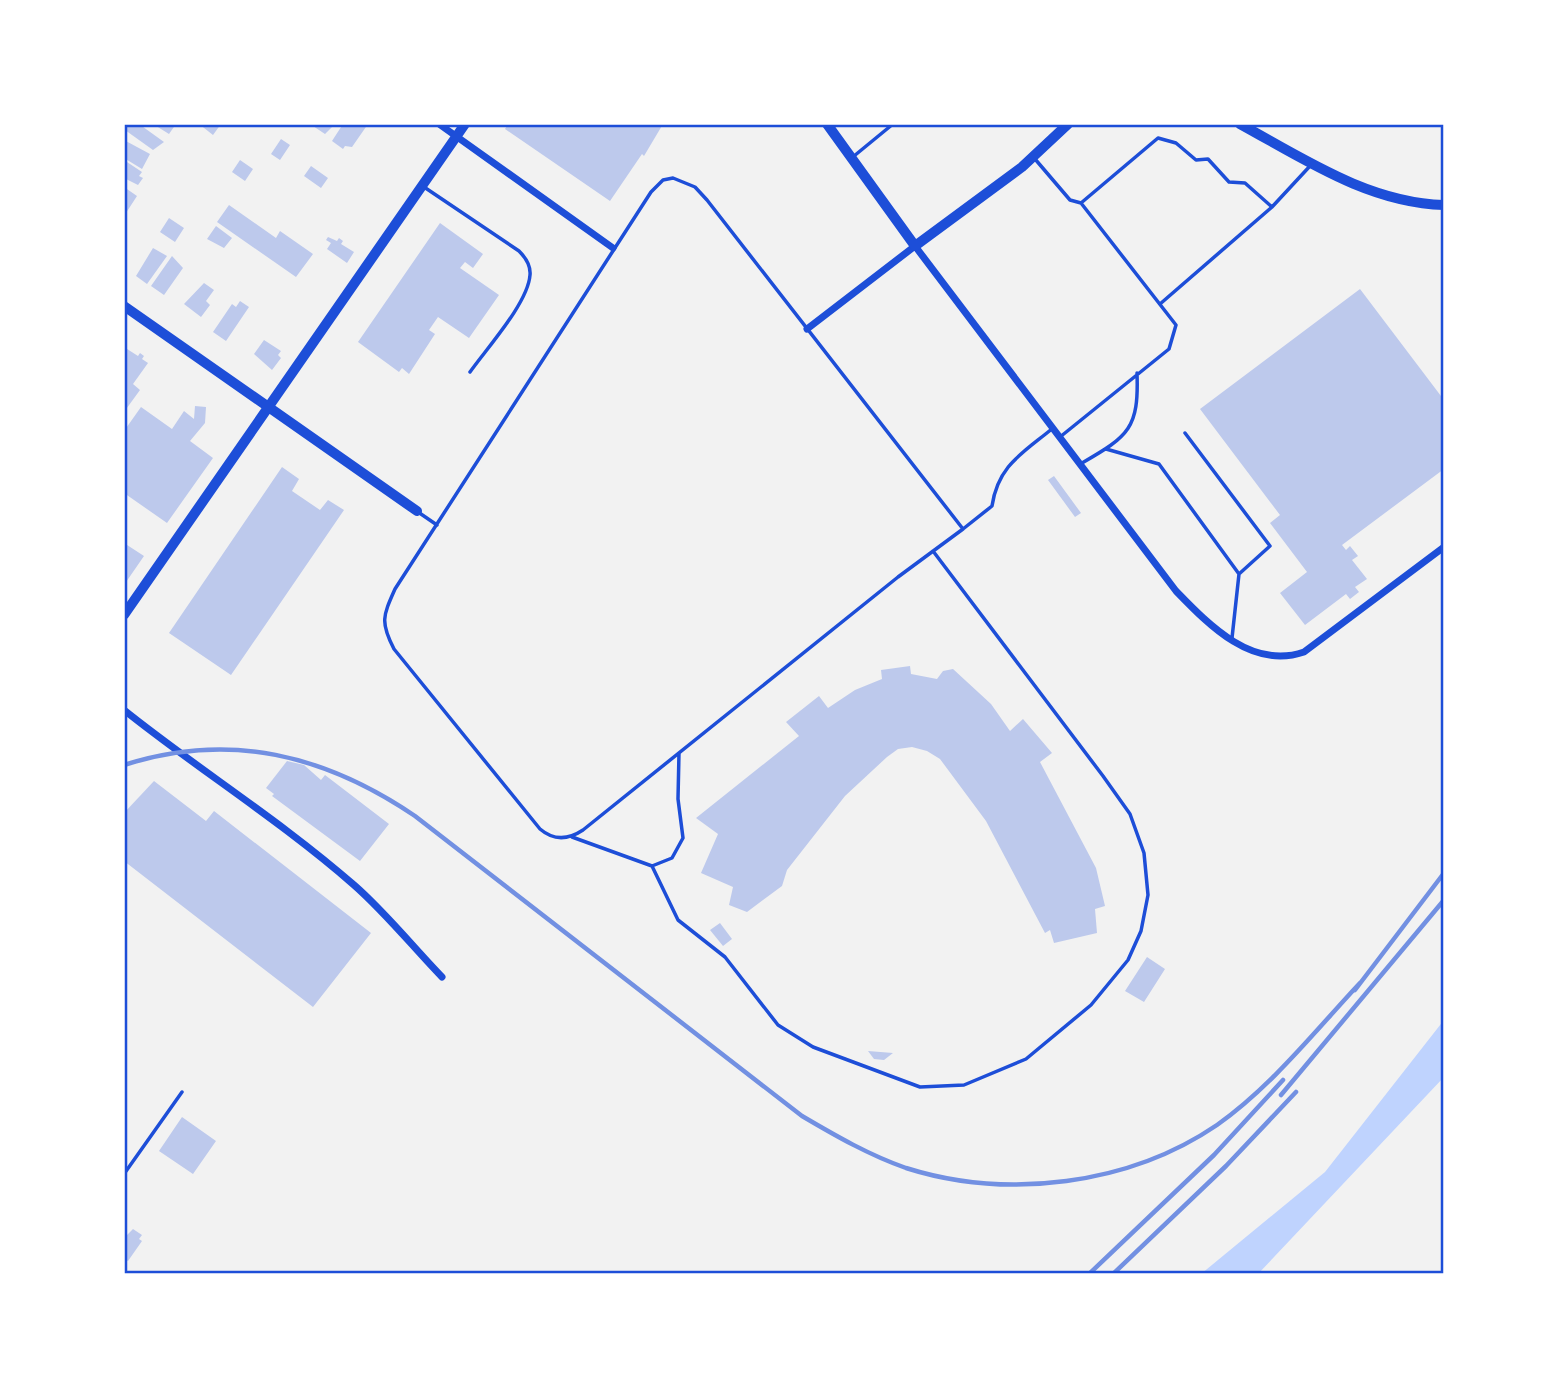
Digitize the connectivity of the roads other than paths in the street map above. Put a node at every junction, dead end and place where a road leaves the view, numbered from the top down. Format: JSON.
{"nodes":[{"id":1,"x":439,"y":124,"type":"edge"},
{"id":2,"x":465,"y":124,"type":"edge"},
{"id":3,"x":827,"y":124,"type":"edge"},
{"id":4,"x":893,"y":124,"type":"edge"},
{"id":5,"x":1068,"y":124,"type":"edge"},
{"id":6,"x":1240,"y":124,"type":"edge"},
{"id":7,"x":456,"y":136,"type":"junction"},
{"id":8,"x":1034,"y":157,"type":"junction"},
{"id":9,"x":850,"y":160,"type":"junction"},
{"id":10,"x":1312,"y":163,"type":"junction"},
{"id":11,"x":422,"y":185,"type":"junction"},
{"id":12,"x":1081,"y":203,"type":"junction"},
{"id":13,"x":1444,"y":205,"type":"edge"},
{"id":14,"x":1272,"y":207,"type":"junction"},
{"id":15,"x":915,"y":246,"type":"junction"},
{"id":16,"x":613,"y":248,"type":"junction"},
{"id":17,"x":1160,"y":304,"type":"junction"},
{"id":18,"x":124,"y":306,"type":"edge"},
{"id":19,"x":807,"y":329,"type":"junction"},
{"id":20,"x":470,"y":372,"type":"dead end"},
{"id":21,"x":1137,"y":373,"type":"junction"},
{"id":22,"x":268,"y":407,"type":"junction"},
{"id":23,"x":1053,"y":428,"type":"junction"},
{"id":24,"x":1185,"y":433,"type":"dead end"},
{"id":25,"x":1059,"y":437,"type":"junction"},
{"id":26,"x":1106,"y":449,"type":"junction"},
{"id":27,"x":1080,"y":464,"type":"junction"},
{"id":28,"x":417,"y":511,"type":"joint"},
{"id":29,"x":437,"y":524,"type":"junction"},
{"id":30,"x":963,"y":529,"type":"junction"},
{"id":31,"x":1444,"y":547,"type":"edge"},
{"id":32,"x":933,"y":551,"type":"junction"},
{"id":33,"x":1239,"y":574,"type":"junction"},
{"id":34,"x":124,"y":615,"type":"edge"},
{"id":35,"x":1232,"y":640,"type":"junction"},
{"id":36,"x":124,"y":710,"type":"edge"},
{"id":37,"x":679,"y":753,"type":"junction"},
{"id":38,"x":572,"y":837,"type":"junction"},
{"id":39,"x":652,"y":866,"type":"junction"},
{"id":40,"x":442,"y":977,"type":"dead end"},
{"id":41,"x":182,"y":1092,"type":"dead end"},
{"id":42,"x":124,"y":1174,"type":"edge"}],
"edges":[{"from":1,"to":7,"type":"street"},
{"from":2,"to":7,"type":"street"},
{"from":3,"to":9,"type":"street"},
{"from":4,"to":9,"type":"lane"},
{"from":5,"to":8,"type":"street"},
{"from":6,"to":10,"type":"street"},
{"from":7,"to":11,"type":"street"},
{"from":7,"to":16,"type":"street"},
{"from":8,"to":12,"type":"lane"},
{"from":8,"to":15,"type":"street"},
{"from":9,"to":15,"type":"street"},
{"from":10,"to":13,"type":"street"},
{"from":10,"to":14,"type":"lane"},
{"from":11,"to":20,"type":"lane"},
{"from":11,"to":22,"type":"street"},
{"from":12,"to":14,"type":"lane"},
{"from":12,"to":17,"type":"lane"},
{"from":14,"to":17,"type":"lane"},
{"from":15,"to":19,"type":"street"},
{"from":15,"to":23,"type":"street"},
{"from":16,"to":19,"type":"lane"},
{"from":16,"to":29,"type":"lane"},
{"from":17,"to":21,"type":"lane"},
{"from":18,"to":22,"type":"street"},
{"from":19,"to":30,"type":"lane"},
{"from":21,"to":25,"type":"lane"},
{"from":21,"to":26,"type":"lane"},
{"from":22,"to":28,"type":"street"},
{"from":22,"to":34,"type":"street"},
{"from":23,"to":25,"type":"street"},
{"from":23,"to":30,"type":"lane"},
{"from":24,"to":33,"type":"lane"},
{"from":25,"to":27,"type":"street"},
{"from":26,"to":27,"type":"lane"},
{"from":26,"to":33,"type":"lane"},
{"from":27,"to":35,"type":"street"},
{"from":28,"to":29,"type":"lane"},
{"from":29,"to":38,"type":"lane"},
{"from":30,"to":32,"type":"lane"},
{"from":31,"to":35,"type":"street"},
{"from":32,"to":37,"type":"lane"},
{"from":32,"to":39,"type":"lane"},
{"from":33,"to":35,"type":"lane"},
{"from":36,"to":40,"type":"street"},
{"from":37,"to":38,"type":"lane"},
{"from":37,"to":39,"type":"lane"},
{"from":38,"to":39,"type":"lane"},
{"from":41,"to":42,"type":"lane"}]}
